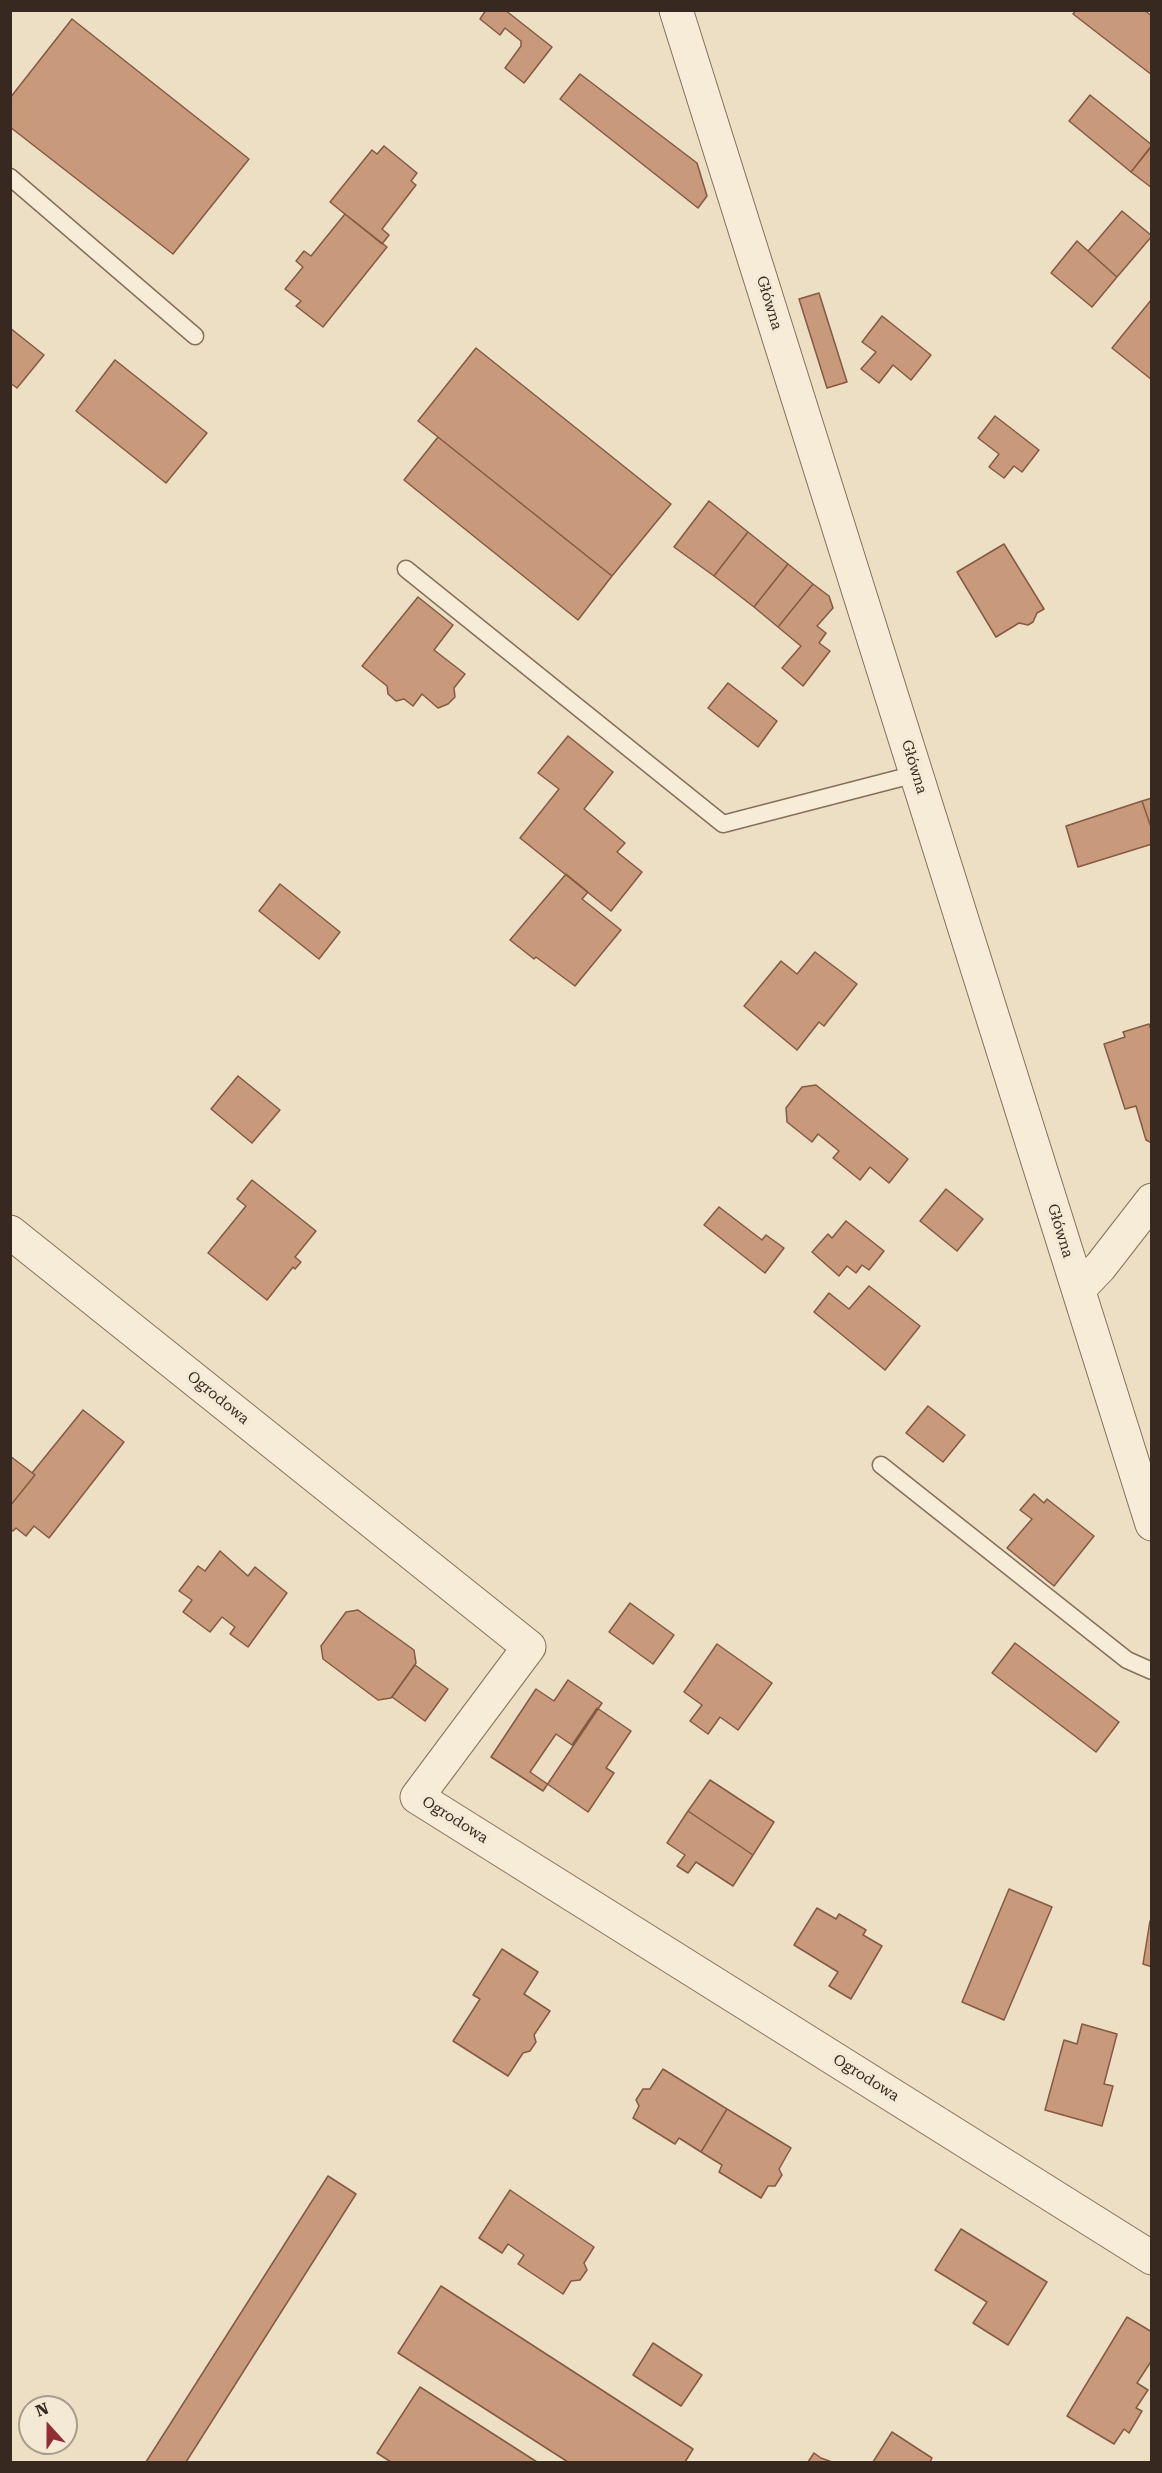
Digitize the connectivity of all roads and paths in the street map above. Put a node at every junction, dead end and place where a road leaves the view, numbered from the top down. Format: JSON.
{"nodes":[{"id":1,"x":676,"y":10,"type":"edge"},
{"id":2,"x":10,"y":177,"type":"edge"},
{"id":3,"x":195,"y":336,"type":"dead end"},
{"id":4,"x":406,"y":569,"type":"dead end"},
{"id":5,"x":916,"y":774,"type":"junction"},
{"id":6,"x":1152,"y":1200,"type":"edge"},
{"id":7,"x":10,"y":1232,"type":"edge"},
{"id":8,"x":1079,"y":1289,"type":"junction"},
{"id":9,"x":881,"y":1466,"type":"dead end"},
{"id":10,"x":1152,"y":1524,"type":"edge"},
{"id":11,"x":1152,"y":1671,"type":"edge"},
{"id":12,"x":1152,"y":2258,"type":"edge"}],
"edges":[{"from":1,"to":5,"type":"street","name":"Główna"},
{"from":2,"to":3,"type":"lane"},
{"from":4,"to":5,"type":"lane"},
{"from":5,"to":8,"type":"street","name":"Główna"},
{"from":6,"to":8,"type":"street"},
{"from":7,"to":12,"type":"street","name":"Ogrodowa"},
{"from":8,"to":10,"type":"street","name":"Główna"},
{"from":9,"to":11,"type":"lane"}]}
